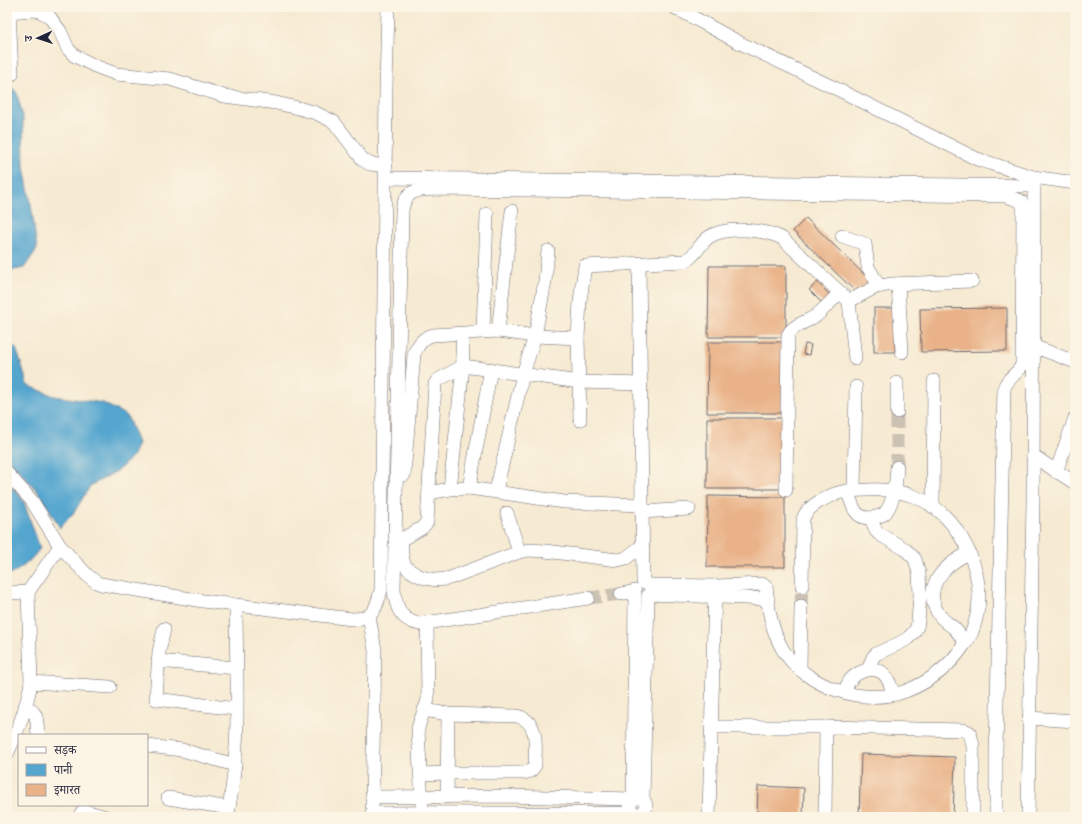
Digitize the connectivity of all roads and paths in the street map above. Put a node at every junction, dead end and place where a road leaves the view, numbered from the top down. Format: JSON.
{"nodes":[{"id":1,"x":388,"y":7,"type":"edge"},
{"id":2,"x":674,"y":7,"type":"edge"},
{"id":3,"x":8,"y":12,"type":"edge"},
{"id":4,"x":12,"y":74,"type":"dead end"},
{"id":5,"x":386,"y":172,"type":"junction"},
{"id":6,"x":1033,"y":181,"type":"junction"},
{"id":7,"x":1075,"y":183,"type":"edge"},
{"id":8,"x":512,"y":211,"type":"dead end"},
{"id":9,"x":487,"y":214,"type":"dead end"},
{"id":10,"x":842,"y":236,"type":"dead end"},
{"id":11,"x":548,"y":251,"type":"dead end"},
{"id":12,"x":639,"y":264,"type":"junction"},
{"id":13,"x":972,"y":281,"type":"dead end"},
{"id":14,"x":898,"y":284,"type":"junction"},
{"id":15,"x":879,"y":286,"type":"junction"},
{"id":16,"x":845,"y":297,"type":"junction"},
{"id":17,"x":498,"y":331,"type":"junction"},
{"id":18,"x":483,"y":332,"type":"junction"},
{"id":19,"x":462,"y":334,"type":"junction"},
{"id":20,"x":535,"y":336,"type":"junction"},
{"id":21,"x":578,"y":338,"type":"junction"},
{"id":22,"x":1033,"y":346,"type":"junction"},
{"id":23,"x":902,"y":352,"type":"dead end"},
{"id":24,"x":855,"y":360,"type":"dead end"},
{"id":25,"x":1075,"y":362,"type":"edge"},
{"id":26,"x":463,"y":366,"type":"junction"},
{"id":27,"x":491,"y":369,"type":"junction"},
{"id":28,"x":523,"y":374,"type":"junction"},
{"id":29,"x":934,"y":381,"type":"dead end"},
{"id":30,"x":580,"y":382,"type":"junction"},
{"id":31,"x":897,"y":383,"type":"dead end"},
{"id":32,"x":640,"y":384,"type":"junction"},
{"id":33,"x":856,"y":387,"type":"dead end"},
{"id":34,"x":897,"y":412,"type":"tunnel mouth"},
{"id":35,"x":1075,"y":418,"type":"edge"},
{"id":36,"x":580,"y":420,"type":"dead end"},
{"id":37,"x":1033,"y":456,"type":"junction"},
{"id":38,"x":897,"y":467,"type":"tunnel mouth"},
{"id":39,"x":1056,"y":472,"type":"junction"},
{"id":40,"x":7,"y":473,"type":"edge"},
{"id":41,"x":1075,"y":483,"type":"edge"},
{"id":42,"x":469,"y":488,"type":"junction"},
{"id":43,"x":450,"y":489,"type":"junction"},
{"id":44,"x":786,"y":490,"type":"dead end"},
{"id":45,"x":851,"y":490,"type":"junction"},
{"id":46,"x":496,"y":491,"type":"junction"},
{"id":47,"x":895,"y":491,"type":"junction"},
{"id":48,"x":429,"y":493,"type":"junction"},
{"id":49,"x":933,"y":507,"type":"junction"},
{"id":50,"x":642,"y":509,"type":"junction"},
{"id":51,"x":689,"y":509,"type":"dead end"},
{"id":52,"x":507,"y":513,"type":"dead end"},
{"id":53,"x":871,"y":518,"type":"junction"},
{"id":54,"x":402,"y":539,"type":"junction"},
{"id":55,"x":58,"y":543,"type":"junction"},
{"id":56,"x":643,"y":545,"type":"junction"},
{"id":57,"x":519,"y":552,"type":"junction"},
{"id":58,"x":969,"y":553,"type":"junction"},
{"id":59,"x":802,"y":586,"type":"tunnel mouth"},
{"id":60,"x":643,"y":590,"type":"junction"},
{"id":61,"x":715,"y":591,"type":"junction"},
{"id":62,"x":28,"y":592,"type":"junction"},
{"id":63,"x":7,"y":594,"type":"edge"},
{"id":64,"x":621,"y":594,"type":"tunnel mouth"},
{"id":65,"x":926,"y":595,"type":"junction"},
{"id":66,"x":588,"y":598,"type":"tunnel mouth"},
{"id":67,"x":236,"y":605,"type":"junction"},
{"id":68,"x":801,"y":606,"type":"tunnel mouth"},
{"id":69,"x":369,"y":616,"type":"junction"},
{"id":70,"x":427,"y":623,"type":"junction"},
{"id":71,"x":164,"y":629,"type":"dead end"},
{"id":72,"x":966,"y":643,"type":"junction"},
{"id":73,"x":158,"y":661,"type":"junction"},
{"id":74,"x":236,"y":668,"type":"junction"},
{"id":75,"x":800,"y":669,"type":"junction"},
{"id":76,"x":868,"y":670,"type":"junction"},
{"id":77,"x":31,"y":682,"type":"junction"},
{"id":78,"x":110,"y":687,"type":"dead end"},
{"id":79,"x":844,"y":692,"type":"junction"},
{"id":80,"x":894,"y":694,"type":"junction"},
{"id":81,"x":25,"y":706,"type":"junction"},
{"id":82,"x":236,"y":709,"type":"junction"},
{"id":83,"x":424,"y":710,"type":"junction"},
{"id":84,"x":448,"y":714,"type":"junction"},
{"id":85,"x":1029,"y":718,"type":"junction"},
{"id":86,"x":1075,"y":721,"type":"edge"},
{"id":87,"x":711,"y":727,"type":"junction"},
{"id":88,"x":826,"y":728,"type":"junction"},
{"id":89,"x":38,"y":734,"type":"edge"},
{"id":90,"x":148,"y":746,"type":"edge"},
{"id":91,"x":7,"y":754,"type":"edge"},
{"id":92,"x":235,"y":765,"type":"junction"},
{"id":93,"x":447,"y":773,"type":"junction"},
{"id":94,"x":421,"y":774,"type":"junction"},
{"id":95,"x":469,"y":796,"type":"junction"},
{"id":96,"x":372,"y":797,"type":"junction"},
{"id":97,"x":422,"y":797,"type":"junction"},
{"id":98,"x":447,"y":797,"type":"junction"},
{"id":99,"x":168,"y":798,"type":"dead end"},
{"id":100,"x":638,"y":799,"type":"junction"},
{"id":101,"x":228,"y":812,"type":"edge"},
{"id":102,"x":423,"y":812,"type":"junction"},
{"id":103,"x":468,"y":814,"type":"edge"},
{"id":104,"x":372,"y":815,"type":"edge"},
{"id":105,"x":636,"y":815,"type":"edge"},
{"id":106,"x":79,"y":817,"type":"edge"},
{"id":107,"x":106,"y":817,"type":"edge"},
{"id":108,"x":709,"y":817,"type":"edge"},
{"id":109,"x":825,"y":817,"type":"edge"},
{"id":110,"x":973,"y":817,"type":"edge"},
{"id":111,"x":996,"y":817,"type":"edge"},
{"id":112,"x":1028,"y":817,"type":"edge"}],
"edges":[{"from":1,"to":5,"type":"street"},
{"from":2,"to":6,"type":"street"},
{"from":3,"to":4,"type":"street"},
{"from":3,"to":5,"type":"street"},
{"from":5,"to":6,"type":"street"},
{"from":5,"to":69,"type":"street"},
{"from":6,"to":7,"type":"street"},
{"from":6,"to":22,"type":"street"},
{"from":8,"to":17,"type":"street"},
{"from":9,"to":18,"type":"street"},
{"from":10,"to":15,"type":"street"},
{"from":11,"to":20,"type":"street"},
{"from":12,"to":16,"type":"street"},
{"from":12,"to":21,"type":"street"},
{"from":12,"to":32,"type":"street"},
{"from":13,"to":14,"type":"street"},
{"from":14,"to":15,"type":"street"},
{"from":14,"to":23,"type":"street"},
{"from":15,"to":16,"type":"street"},
{"from":16,"to":24,"type":"street"},
{"from":16,"to":44,"type":"street"},
{"from":17,"to":18,"type":"street"},
{"from":17,"to":20,"type":"street"},
{"from":18,"to":19,"type":"street"},
{"from":19,"to":26,"type":"street"},
{"from":19,"to":54,"type":"street"},
{"from":20,"to":21,"type":"street"},
{"from":20,"to":28,"type":"street"},
{"from":21,"to":30,"type":"street"},
{"from":22,"to":25,"type":"street"},
{"from":22,"to":37,"type":"street"},
{"from":26,"to":27,"type":"street"},
{"from":26,"to":43,"type":"street"},
{"from":26,"to":48,"type":"street"},
{"from":27,"to":28,"type":"street"},
{"from":27,"to":42,"type":"street"},
{"from":28,"to":30,"type":"street"},
{"from":28,"to":46,"type":"street"},
{"from":29,"to":49,"type":"street"},
{"from":30,"to":32,"type":"street"},
{"from":30,"to":36,"type":"street"},
{"from":31,"to":34,"type":"street"},
{"from":32,"to":50,"type":"street"},
{"from":33,"to":45,"type":"street"},
{"from":35,"to":39,"type":"street"},
{"from":37,"to":39,"type":"street"},
{"from":37,"to":85,"type":"street"},
{"from":38,"to":47,"type":"street"},
{"from":39,"to":41,"type":"street"},
{"from":40,"to":55,"type":"street"},
{"from":42,"to":43,"type":"street"},
{"from":42,"to":46,"type":"street"},
{"from":43,"to":48,"type":"street"},
{"from":45,"to":47,"type":"street"},
{"from":45,"to":53,"type":"street"},
{"from":45,"to":59,"type":"street"},
{"from":46,"to":50,"type":"street"},
{"from":47,"to":49,"type":"street"},
{"from":47,"to":53,"type":"street"},
{"from":48,"to":54,"type":"street"},
{"from":49,"to":58,"type":"street"},
{"from":50,"to":51,"type":"street"},
{"from":50,"to":56,"type":"street"},
{"from":52,"to":57,"type":"street"},
{"from":53,"to":65,"type":"street"},
{"from":54,"to":57,"type":"street"},
{"from":55,"to":62,"type":"street"},
{"from":55,"to":67,"type":"street"},
{"from":56,"to":57,"type":"street"},
{"from":56,"to":60,"type":"street"},
{"from":58,"to":65,"type":"street"},
{"from":58,"to":72,"type":"street"},
{"from":60,"to":61,"type":"street"},
{"from":60,"to":64,"type":"street"},
{"from":60,"to":100,"type":"street"},
{"from":61,"to":75,"type":"street"},
{"from":61,"to":87,"type":"street"},
{"from":62,"to":63,"type":"street"},
{"from":62,"to":77,"type":"street"},
{"from":65,"to":72,"type":"street"},
{"from":65,"to":76,"type":"street"},
{"from":66,"to":70,"type":"street"},
{"from":67,"to":69,"type":"street"},
{"from":67,"to":74,"type":"street"},
{"from":68,"to":75,"type":"street"},
{"from":69,"to":96,"type":"street"},
{"from":70,"to":83,"type":"street"},
{"from":70,"to":111,"type":"street"},
{"from":71,"to":73,"type":"street"},
{"from":72,"to":80,"type":"street"},
{"from":73,"to":74,"type":"street"},
{"from":73,"to":82,"type":"street"},
{"from":74,"to":82,"type":"street"},
{"from":75,"to":79,"type":"street"},
{"from":76,"to":79,"type":"street"},
{"from":76,"to":80,"type":"street"},
{"from":77,"to":78,"type":"street"},
{"from":77,"to":81,"type":"street"},
{"from":79,"to":80,"type":"street"},
{"from":81,"to":89,"type":"street"},
{"from":81,"to":91,"type":"street"},
{"from":82,"to":92,"type":"street"},
{"from":83,"to":84,"type":"street"},
{"from":83,"to":94,"type":"street"},
{"from":84,"to":93,"type":"street"},
{"from":84,"to":93,"type":"street"},
{"from":85,"to":86,"type":"street"},
{"from":85,"to":112,"type":"street"},
{"from":87,"to":88,"type":"street"},
{"from":87,"to":108,"type":"street"},
{"from":88,"to":109,"type":"street"},
{"from":88,"to":110,"type":"street"},
{"from":90,"to":92,"type":"street"},
{"from":92,"to":101,"type":"street"},
{"from":93,"to":94,"type":"street"},
{"from":93,"to":98,"type":"street"},
{"from":94,"to":97,"type":"street"},
{"from":95,"to":98,"type":"street"},
{"from":95,"to":100,"type":"street"},
{"from":95,"to":103,"type":"street"},
{"from":96,"to":97,"type":"street"},
{"from":96,"to":104,"type":"street"},
{"from":97,"to":98,"type":"street"},
{"from":97,"to":102,"type":"street"},
{"from":99,"to":101,"type":"street"},
{"from":100,"to":105,"type":"street"},
{"from":102,"to":103,"type":"street"},
{"from":102,"to":104,"type":"street"},
{"from":103,"to":105,"type":"street"},
{"from":106,"to":107,"type":"street"}]}
